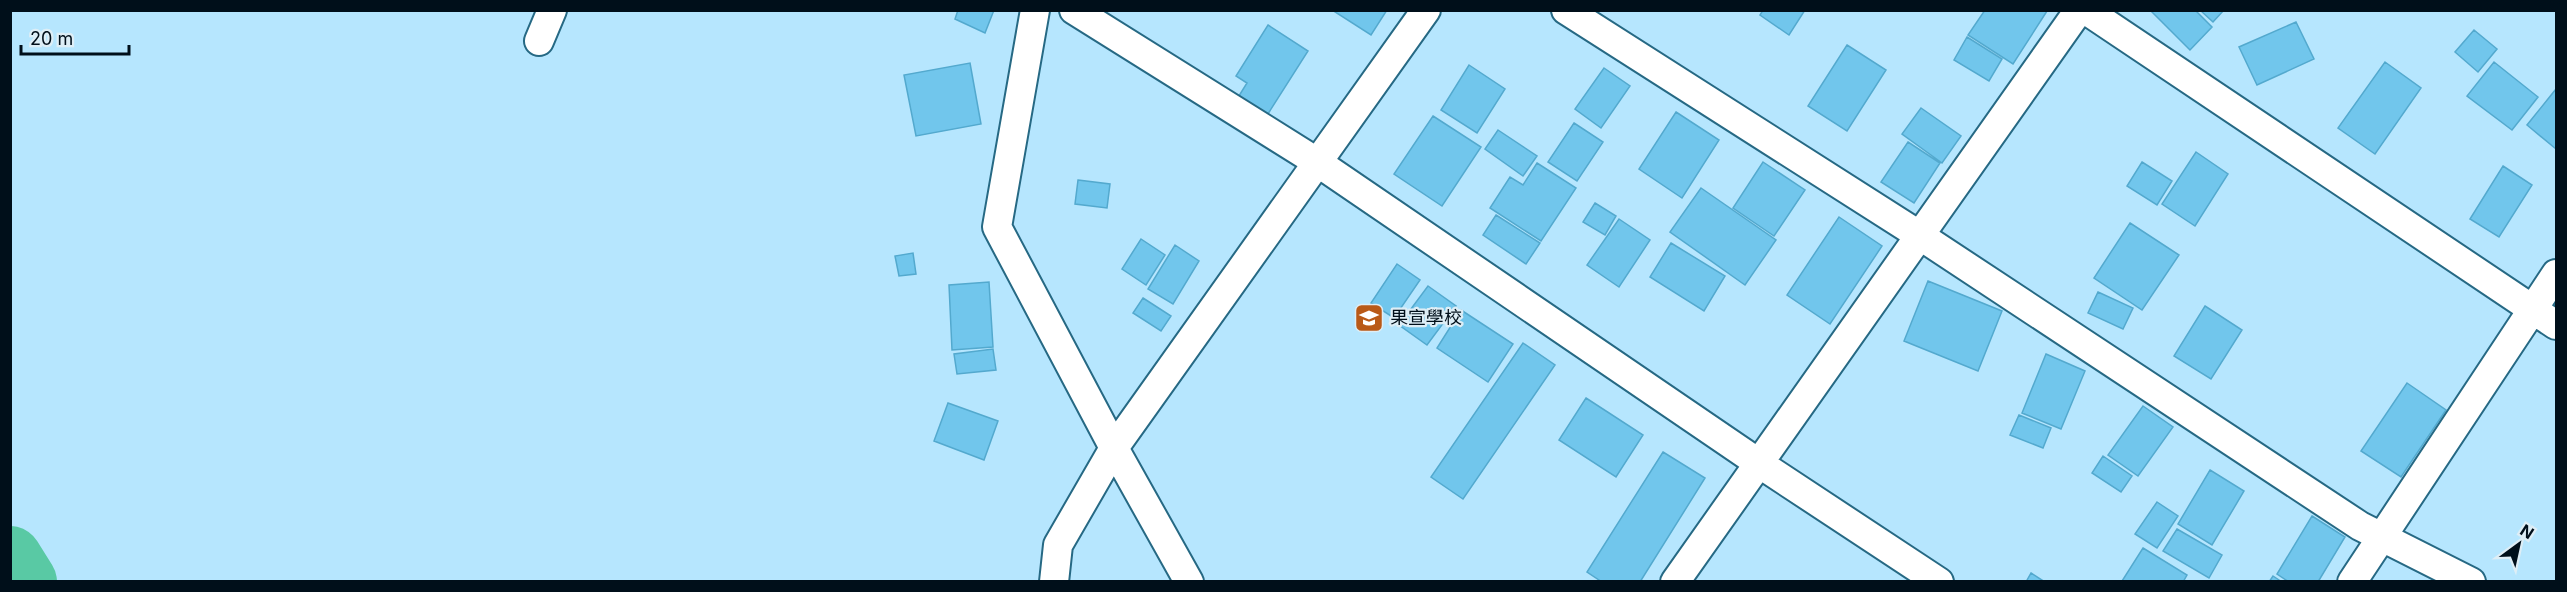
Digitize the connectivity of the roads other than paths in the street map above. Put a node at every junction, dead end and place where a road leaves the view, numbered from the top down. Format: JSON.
{"nodes":[{"id":1,"x":552,"y":10,"type":"edge"},
{"id":2,"x":1035,"y":10,"type":"edge"},
{"id":3,"x":1074,"y":10,"type":"edge"},
{"id":4,"x":1426,"y":10,"type":"edge"},
{"id":5,"x":1566,"y":10,"type":"edge"},
{"id":6,"x":2079,"y":10,"type":"edge"},
{"id":7,"x":2086,"y":10,"type":"edge"},
{"id":8,"x":539,"y":41,"type":"dead end"},
{"id":9,"x":1317,"y":162,"type":"junction"},
{"id":10,"x":1919,"y":235,"type":"junction"},
{"id":11,"x":2556,"y":274,"type":"edge"},
{"id":12,"x":2532,"y":308,"type":"junction"},
{"id":13,"x":2556,"y":325,"type":"edge"},
{"id":14,"x":1114,"y":448,"type":"junction"},
{"id":15,"x":1760,"y":464,"type":"junction"},
{"id":16,"x":2382,"y":537,"type":"junction"},
{"id":17,"x":1054,"y":582,"type":"edge"},
{"id":18,"x":1189,"y":582,"type":"edge"},
{"id":19,"x":1675,"y":582,"type":"edge"},
{"id":20,"x":1939,"y":582,"type":"edge"},
{"id":21,"x":2352,"y":582,"type":"edge"},
{"id":22,"x":2471,"y":582,"type":"edge"}],
"edges":[{"from":1,"to":8,"type":"street"},
{"from":2,"to":14,"type":"street"},
{"from":3,"to":9,"type":"street"},
{"from":4,"to":9,"type":"street"},
{"from":5,"to":10,"type":"street"},
{"from":6,"to":10,"type":"street"},
{"from":7,"to":12,"type":"street"},
{"from":9,"to":14,"type":"street"},
{"from":9,"to":15,"type":"street"},
{"from":10,"to":15,"type":"street"},
{"from":10,"to":16,"type":"street"},
{"from":11,"to":12,"type":"street"},
{"from":12,"to":13,"type":"street"},
{"from":12,"to":16,"type":"street"},
{"from":14,"to":17,"type":"street"},
{"from":14,"to":18,"type":"street"},
{"from":15,"to":19,"type":"street"},
{"from":15,"to":20,"type":"street"},
{"from":16,"to":21,"type":"street"},
{"from":16,"to":22,"type":"street"}]}
